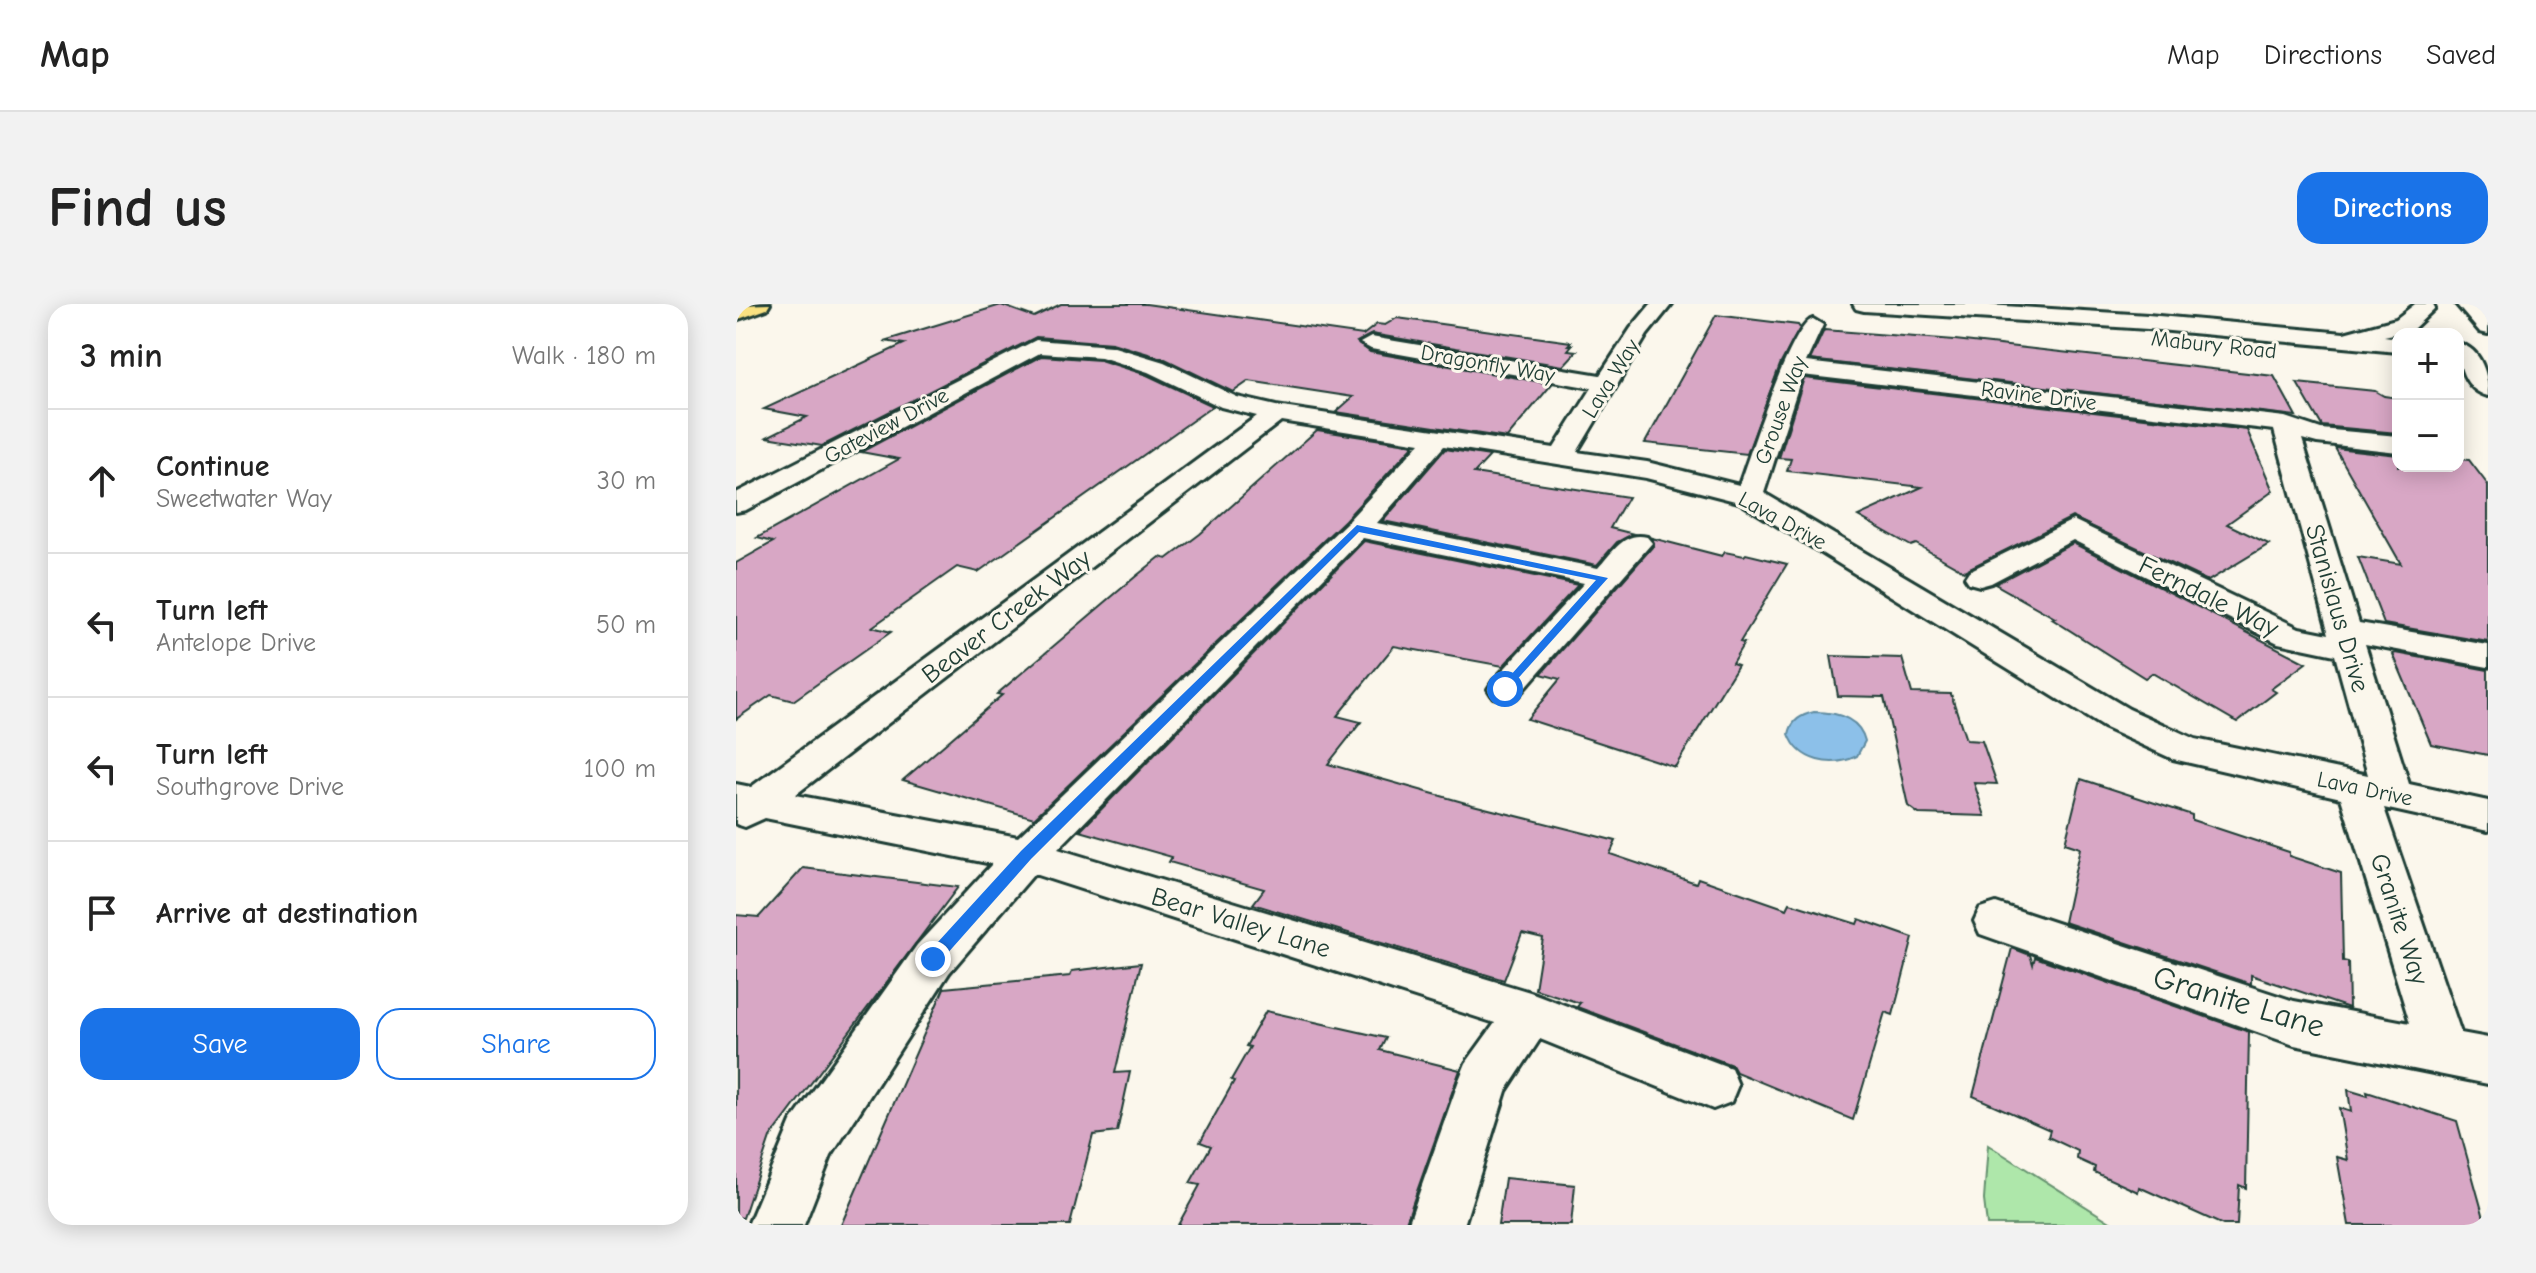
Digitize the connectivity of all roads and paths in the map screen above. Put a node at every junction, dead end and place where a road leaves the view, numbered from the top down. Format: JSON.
{"nodes":[{"id":1,"x":759,"y":304,"type":"edge"},
{"id":2,"x":1662,"y":304,"type":"edge"},
{"id":3,"x":1864,"y":304,"type":"edge"},
{"id":4,"x":2427,"y":312,"type":"edge"},
{"id":5,"x":736,"y":313,"type":"edge"},
{"id":6,"x":1813,"y":325,"type":"dead end"},
{"id":7,"x":1478,"y":341,"type":"dead end"},
{"id":8,"x":1371,"y":343,"type":"dead end"},
{"id":9,"x":2392,"y":345,"type":"edge"},
{"id":10,"x":1036,"y":346,"type":"joint"},
{"id":11,"x":2329,"y":347,"type":"junction"},
{"id":12,"x":1461,"y":358,"type":"junction"},
{"id":13,"x":2392,"y":365,"type":"edge"},
{"id":14,"x":1793,"y":367,"type":"junction"},
{"id":15,"x":1606,"y":383,"type":"junction"},
{"id":16,"x":2464,"y":397,"type":"edge"},
{"id":17,"x":2488,"y":408,"type":"edge"},
{"id":18,"x":1276,"y":413,"type":"junction"},
{"id":19,"x":2285,"y":424,"type":"junction"},
{"id":20,"x":1440,"y":436,"type":"junction"},
{"id":21,"x":2392,"y":443,"type":"edge"},
{"id":22,"x":1562,"y":456,"type":"junction"},
{"id":23,"x":1749,"y":496,"type":"junction"},
{"id":24,"x":736,"y":504,"type":"edge"},
{"id":25,"x":1357,"y":528,"type":"junction"},
{"id":26,"x":1637,"y":543,"type":"dead end"},
{"id":27,"x":1980,"y":577,"type":"dead end"},
{"id":28,"x":1603,"y":578,"type":"junction"},
{"id":29,"x":2347,"y":639,"type":"junction"},
{"id":30,"x":2488,"y":656,"type":"edge"},
{"id":31,"x":1505,"y":689,"type":"dead end"},
{"id":32,"x":2374,"y":790,"type":"junction"},
{"id":33,"x":743,"y":806,"type":"edge"},
{"id":34,"x":2488,"y":816,"type":"edge"},
{"id":35,"x":1026,"y":855,"type":"junction"},
{"id":36,"x":1996,"y":921,"type":"dead end"},
{"id":37,"x":1530,"y":1013,"type":"junction"},
{"id":38,"x":2466,"y":1056,"type":"edge"},
{"id":39,"x":1713,"y":1085,"type":"dead end"},
{"id":40,"x":776,"y":1225,"type":"edge"},
{"id":41,"x":1436,"y":1225,"type":"edge"}],
"edges":[{"from":1,"to":5,"type":"highway"},
{"from":2,"to":15,"type":"street","name":"Lava Way"},
{"from":3,"to":11,"type":"main road","name":"Mabury Road"},
{"from":4,"to":11,"type":"main road"},
{"from":6,"to":14,"type":"street","name":"Grouse Way"},
{"from":7,"to":12,"type":"street"},
{"from":8,"to":12,"type":"street","name":"Dragonfly Way"},
{"from":9,"to":11,"type":"main road","name":"Mabury Road"},
{"from":10,"to":18,"type":"street","name":"Lava Drive"},
{"from":10,"to":24,"type":"street","name":"Gateview Drive"},
{"from":11,"to":13,"type":"main road"},
{"from":12,"to":15,"type":"street","name":"Dragonfly Way"},
{"from":14,"to":19,"type":"street","name":"Ravine Drive"},
{"from":14,"to":23,"type":"street","name":"Grouse Way"},
{"from":15,"to":22,"type":"street","name":"Lava Way"},
{"from":16,"to":17,"type":"main road"},
{"from":18,"to":20,"type":"street","name":"Lava Drive"},
{"from":18,"to":33,"type":"street","name":"Beaver Creek Way"},
{"from":19,"to":21,"type":"street","name":"Ravine Drive"},
{"from":19,"to":29,"type":"street","name":"Stanislaus Drive"},
{"from":20,"to":22,"type":"street","name":"Lava Drive"},
{"from":20,"to":25,"type":"street"},
{"from":22,"to":23,"type":"street","name":"Lava Drive"},
{"from":23,"to":32,"type":"street","name":"Lava Drive"},
{"from":25,"to":28,"type":"street"},
{"from":25,"to":35,"type":"street"},
{"from":26,"to":28,"type":"street"},
{"from":27,"to":29,"type":"street","name":"Ferndale Way"},
{"from":28,"to":31,"type":"street"},
{"from":29,"to":30,"type":"street","name":"Ferndale Way"},
{"from":29,"to":32,"type":"street","name":"Stanislaus Drive"},
{"from":32,"to":34,"type":"street","name":"Lava Drive"},
{"from":32,"to":38,"type":"street","name":"Granite Way"},
{"from":33,"to":35,"type":"street","name":"Bear Valley Lane"},
{"from":35,"to":37,"type":"street","name":"Bear Valley Lane"},
{"from":35,"to":40,"type":"street"},
{"from":36,"to":38,"type":"street","name":"Granite Lane"},
{"from":37,"to":39,"type":"street","name":"Bear Valley Lane"},
{"from":37,"to":41,"type":"street"}]}
